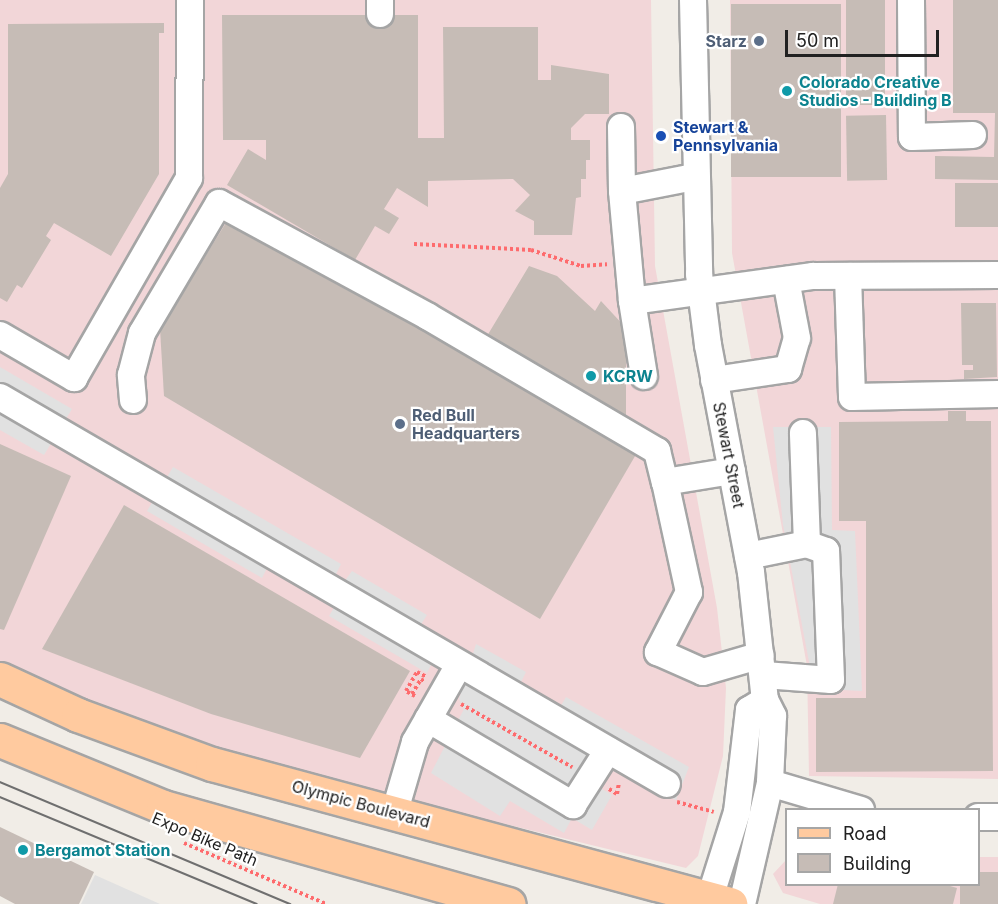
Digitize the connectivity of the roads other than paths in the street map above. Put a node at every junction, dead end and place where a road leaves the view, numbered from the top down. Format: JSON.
{"nodes":[{"id":1,"x":190,"y":0,"type":"edge"},
{"id":2,"x":693,"y":0,"type":"edge"},
{"id":3,"x":911,"y":0,"type":"edge"},
{"id":4,"x":621,"y":127,"type":"dead end"},
{"id":5,"x":973,"y":135,"type":"dead end"},
{"id":6,"x":694,"y":177,"type":"junction"},
{"id":7,"x":621,"y":191,"type":"junction"},
{"id":8,"x":998,"y":275,"type":"edge"},
{"id":9,"x":848,"y":276,"type":"junction"},
{"id":10,"x":786,"y":280,"type":"junction"},
{"id":11,"x":701,"y":292,"type":"junction"},
{"id":12,"x":632,"y":301,"type":"junction"},
{"id":13,"x":0,"y":335,"type":"edge"},
{"id":14,"x":644,"y":376,"type":"dead end"},
{"id":15,"x":714,"y":380,"type":"junction"},
{"id":16,"x":998,"y":394,"type":"edge"},
{"id":17,"x":0,"y":397,"type":"edge"},
{"id":18,"x":134,"y":400,"type":"dead end"},
{"id":19,"x":803,"y":433,"type":"dead end"},
{"id":20,"x":732,"y":471,"type":"junction"},
{"id":21,"x":665,"y":482,"type":"junction"},
{"id":22,"x":807,"y":544,"type":"junction"},
{"id":23,"x":748,"y":556,"type":"junction"},
{"id":24,"x":459,"y":665,"type":"junction"},
{"id":25,"x":763,"y":665,"type":"junction"},
{"id":26,"x":0,"y":679,"type":"edge"},
{"id":27,"x":765,"y":700,"type":"junction"},
{"id":28,"x":428,"y":719,"type":"junction"},
{"id":29,"x":0,"y":740,"type":"edge"},
{"id":30,"x":608,"y":750,"type":"junction"},
{"id":31,"x":770,"y":783,"type":"junction"},
{"id":32,"x":667,"y":784,"type":"dead end"},
{"id":33,"x":854,"y":808,"type":"edge"},
{"id":34,"x":394,"y":814,"type":"junction"},
{"id":35,"x":998,"y":817,"type":"edge"},
{"id":36,"x":980,"y":818,"type":"edge"},
{"id":37,"x":716,"y":902,"type":"edge"},
{"id":38,"x":509,"y":904,"type":"edge"},
{"id":39,"x":742,"y":904,"type":"edge"}],
"edges":[{"from":1,"to":13,"type":"street"},
{"from":2,"to":6,"type":"street","name":"Stewart Street"},
{"from":3,"to":5,"type":"street"},
{"from":4,"to":7,"type":"street"},
{"from":6,"to":7,"type":"street"},
{"from":6,"to":11,"type":"street","name":"Stewart Street"},
{"from":7,"to":12,"type":"street"},
{"from":8,"to":9,"type":"street"},
{"from":9,"to":10,"type":"street"},
{"from":9,"to":16,"type":"street"},
{"from":10,"to":11,"type":"street"},
{"from":10,"to":15,"type":"street"},
{"from":11,"to":12,"type":"street"},
{"from":11,"to":15,"type":"street","name":"Stewart Street"},
{"from":12,"to":14,"type":"street"},
{"from":15,"to":20,"type":"street","name":"Stewart Street"},
{"from":17,"to":24,"type":"street"},
{"from":18,"to":21,"type":"street"},
{"from":19,"to":22,"type":"street"},
{"from":20,"to":21,"type":"street"},
{"from":20,"to":23,"type":"street","name":"Stewart Street"},
{"from":21,"to":25,"type":"street"},
{"from":22,"to":23,"type":"street"},
{"from":22,"to":25,"type":"street"},
{"from":23,"to":25,"type":"street","name":"Stewart Street"},
{"from":24,"to":28,"type":"street"},
{"from":24,"to":30,"type":"street"},
{"from":25,"to":27,"type":"street","name":"Stewart Street"},
{"from":26,"to":34,"type":"main road","name":"Olympic Boulevard"},
{"from":27,"to":31,"type":"street","name":"Stewart Street"},
{"from":27,"to":37,"type":"street"},
{"from":28,"to":30,"type":"street"},
{"from":28,"to":34,"type":"street"},
{"from":29,"to":38,"type":"main road"},
{"from":30,"to":32,"type":"street"},
{"from":31,"to":33,"type":"street"},
{"from":31,"to":39,"type":"street","name":"Stewart Street"},
{"from":34,"to":37,"type":"main road","name":"Olympic Boulevard"},
{"from":35,"to":36,"type":"street"}]}
